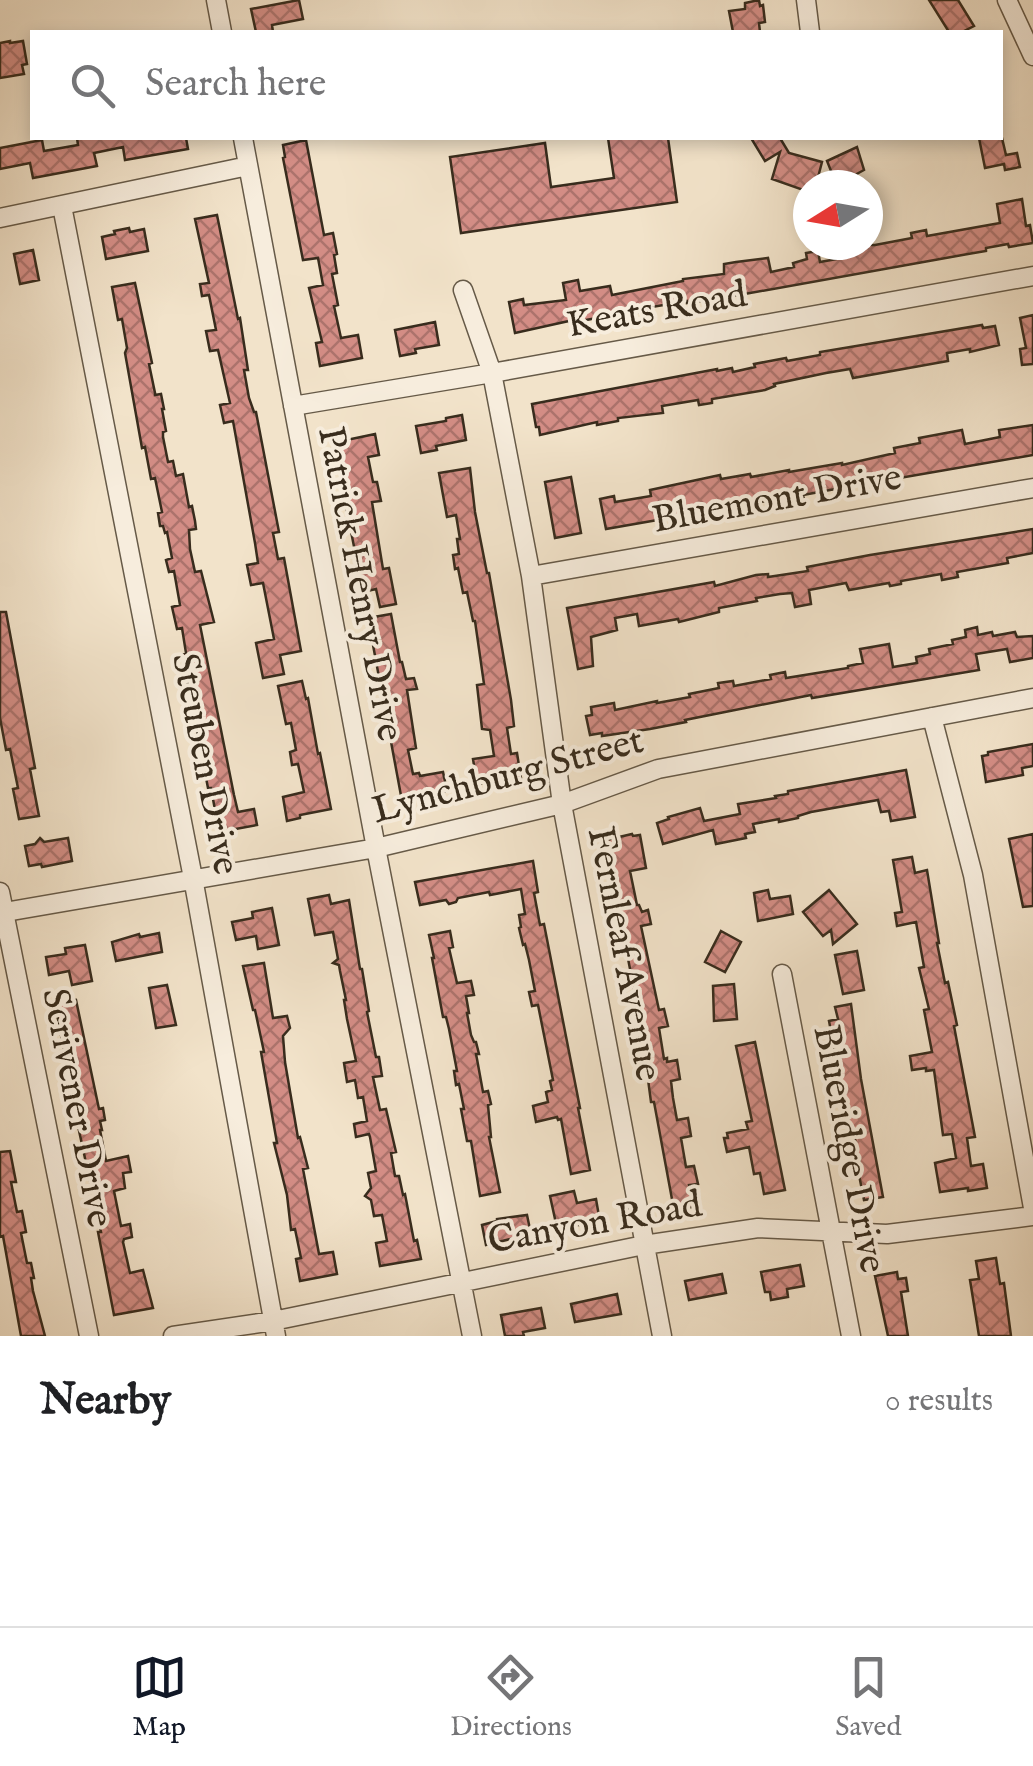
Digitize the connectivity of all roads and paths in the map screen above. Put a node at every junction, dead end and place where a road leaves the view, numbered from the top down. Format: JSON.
{"nodes":[{"id":1,"x":216,"y":0,"type":"edge"},
{"id":2,"x":806,"y":0,"type":"edge"},
{"id":3,"x":1007,"y":0,"type":"edge"},
{"id":4,"x":222,"y":30,"type":"edge"},
{"id":5,"x":810,"y":30,"type":"edge"},
{"id":6,"x":1033,"y":56,"type":"edge"},
{"id":7,"x":243,"y":140,"type":"edge"},
{"id":8,"x":248,"y":166,"type":"junction"},
{"id":9,"x":62,"y":206,"type":"junction"},
{"id":10,"x":0,"y":218,"type":"edge"},
{"id":11,"x":1033,"y":276,"type":"edge"},
{"id":12,"x":463,"y":290,"type":"dead end"},
{"id":13,"x":492,"y":373,"type":"junction"},
{"id":14,"x":292,"y":406,"type":"junction"},
{"id":15,"x":1033,"y":488,"type":"edge"},
{"id":16,"x":532,"y":576,"type":"junction"},
{"id":17,"x":1033,"y":698,"type":"edge"},
{"id":18,"x":932,"y":717,"type":"junction"},
{"id":19,"x":562,"y":804,"type":"junction"},
{"id":20,"x":376,"y":848,"type":"junction"},
{"id":21,"x":193,"y":878,"type":"junction"},
{"id":22,"x":0,"y":892,"type":"edge"},
{"id":23,"x":2,"y":912,"type":"edge"},
{"id":24,"x":782,"y":974,"type":"dead end"},
{"id":25,"x":1033,"y":1208,"type":"edge"},
{"id":26,"x":1033,"y":1216,"type":"edge"},
{"id":27,"x":831,"y":1232,"type":"junction"},
{"id":28,"x":644,"y":1245,"type":"junction"},
{"id":29,"x":462,"y":1282,"type":"junction"},
{"id":30,"x":275,"y":1328,"type":"edge"},
{"id":31,"x":89,"y":1336,"type":"edge"},
{"id":32,"x":173,"y":1336,"type":"edge"},
{"id":33,"x":472,"y":1336,"type":"edge"},
{"id":34,"x":662,"y":1336,"type":"edge"},
{"id":35,"x":851,"y":1336,"type":"edge"}],
"edges":[{"from":1,"to":4,"type":"street"},
{"from":2,"to":5,"type":"street"},
{"from":3,"to":6,"type":"street"},
{"from":7,"to":8,"type":"street","name":"Patrick Henry Drive"},
{"from":8,"to":9,"type":"street"},
{"from":8,"to":14,"type":"street","name":"Patrick Henry Drive"},
{"from":9,"to":10,"type":"street"},
{"from":9,"to":21,"type":"street","name":"Steuben Drive"},
{"from":11,"to":13,"type":"street","name":"Keats Road"},
{"from":12,"to":13,"type":"street","name":"Fernleaf Avenue"},
{"from":13,"to":14,"type":"street","name":"Keats Road"},
{"from":13,"to":16,"type":"street","name":"Fernleaf Avenue"},
{"from":14,"to":20,"type":"street","name":"Patrick Henry Drive"},
{"from":15,"to":16,"type":"street","name":"Bluemont Drive"},
{"from":16,"to":19,"type":"street","name":"Fernleaf Avenue"},
{"from":17,"to":18,"type":"street","name":"Lynchburg Street"},
{"from":18,"to":19,"type":"street","name":"Lynchburg Street"},
{"from":18,"to":25,"type":"street"},
{"from":19,"to":20,"type":"street","name":"Lynchburg Street"},
{"from":19,"to":28,"type":"street","name":"Fernleaf Avenue"},
{"from":20,"to":21,"type":"street","name":"Lynchburg Street"},
{"from":20,"to":29,"type":"street","name":"Patrick Henry Drive"},
{"from":21,"to":23,"type":"street","name":"Lynchburg Street"},
{"from":21,"to":30,"type":"street","name":"Steuben Drive"},
{"from":22,"to":23,"type":"street","name":"Scrivener Drive"},
{"from":23,"to":31,"type":"street","name":"Scrivener Drive"},
{"from":24,"to":27,"type":"street","name":"Blueridge Drive"},
{"from":26,"to":27,"type":"street","name":"Canyon Road"},
{"from":27,"to":28,"type":"street","name":"Canyon Road"},
{"from":27,"to":35,"type":"street","name":"Blueridge Drive"},
{"from":28,"to":29,"type":"street","name":"Canyon Road"},
{"from":28,"to":34,"type":"street","name":"Fernleaf Avenue"},
{"from":29,"to":30,"type":"street","name":"Canyon Road"},
{"from":29,"to":33,"type":"street","name":"Patrick Henry Drive"},
{"from":30,"to":32,"type":"street","name":"Canyon Road"}]}
